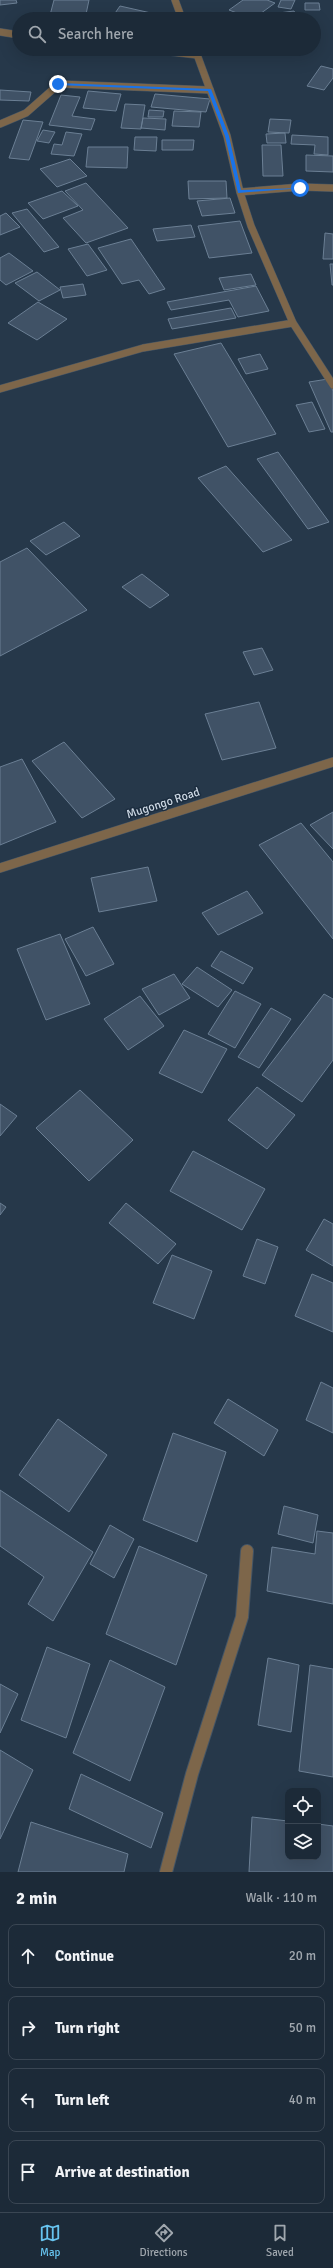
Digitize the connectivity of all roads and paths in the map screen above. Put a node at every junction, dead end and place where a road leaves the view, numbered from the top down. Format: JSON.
{"nodes":[{"id":1,"x":175,"y":0,"type":"edge"},
{"id":2,"x":179,"y":12,"type":"edge"},
{"id":3,"x":0,"y":32,"type":"edge"},
{"id":4,"x":12,"y":34,"type":"edge"},
{"id":5,"x":197,"y":56,"type":"edge"},
{"id":6,"x":210,"y":90,"type":"junction"},
{"id":7,"x":0,"y":124,"type":"edge"},
{"id":8,"x":333,"y":188,"type":"edge"},
{"id":9,"x":240,"y":192,"type":"junction"},
{"id":10,"x":293,"y":323,"type":"junction"},
{"id":11,"x":333,"y":385,"type":"edge"},
{"id":12,"x":0,"y":389,"type":"edge"},
{"id":13,"x":333,"y":762,"type":"edge"},
{"id":14,"x":0,"y":868,"type":"edge"},
{"id":15,"x":247,"y":1552,"type":"dead end"},
{"id":16,"x":166,"y":1872,"type":"edge"}],
"edges":[{"from":1,"to":2,"type":"street"},
{"from":3,"to":4,"type":"street"},
{"from":5,"to":6,"type":"street"},
{"from":6,"to":7,"type":"street"},
{"from":6,"to":9,"type":"street"},
{"from":8,"to":9,"type":"street"},
{"from":9,"to":10,"type":"street"},
{"from":10,"to":11,"type":"street"},
{"from":10,"to":12,"type":"street"},
{"from":13,"to":14,"type":"street","name":"Mugongo Road"},
{"from":15,"to":16,"type":"street"}]}
